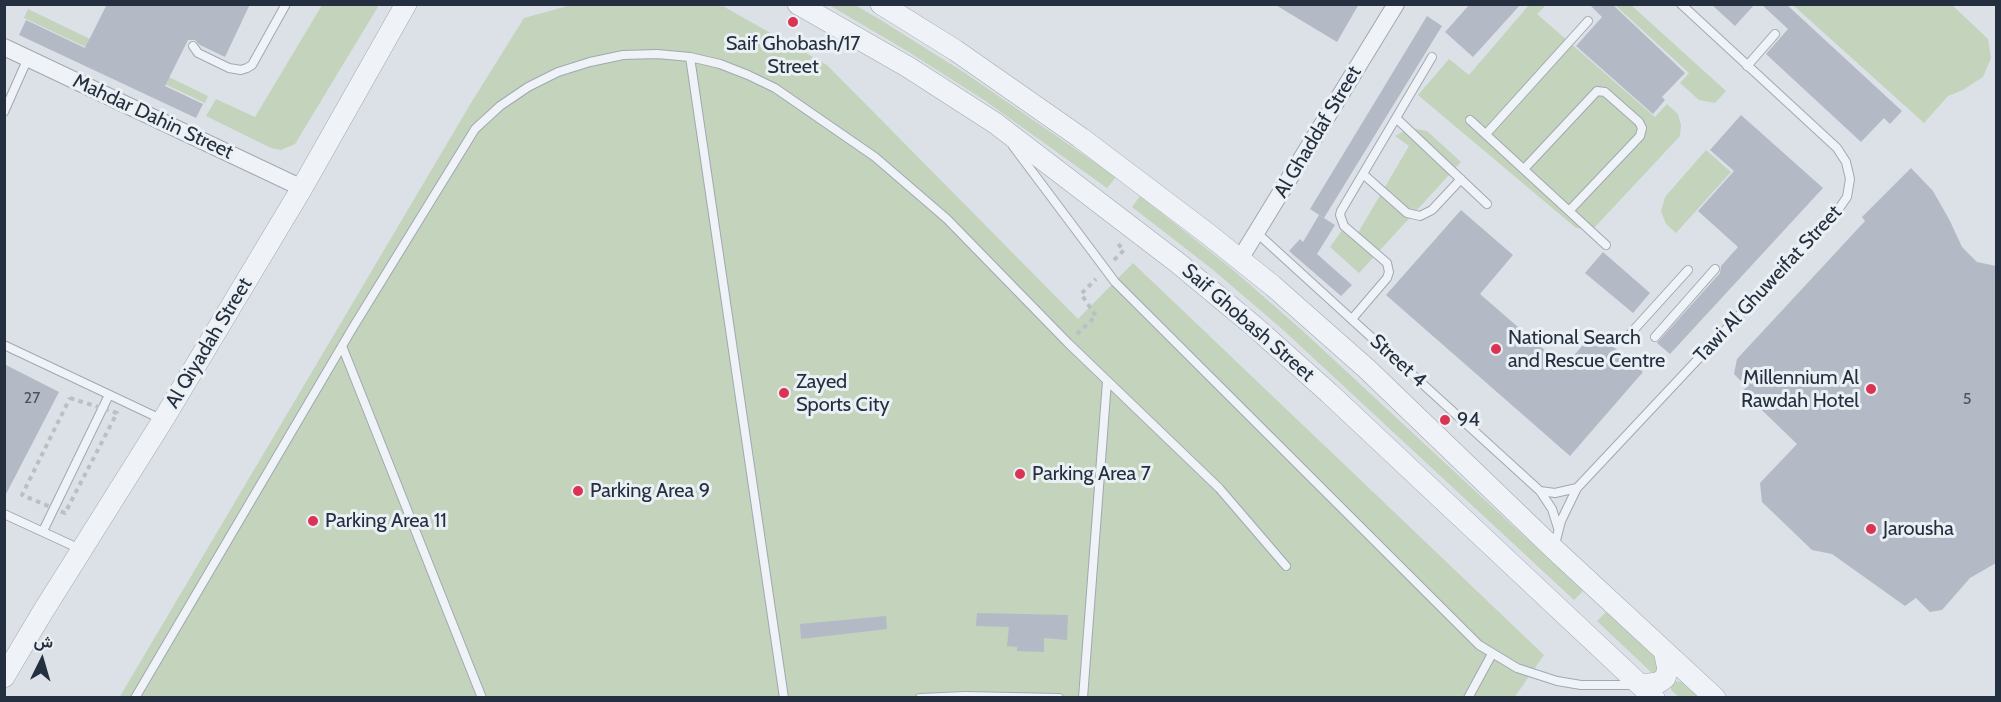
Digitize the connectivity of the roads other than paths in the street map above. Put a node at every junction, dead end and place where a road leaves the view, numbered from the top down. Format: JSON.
{"nodes":[{"id":1,"x":286,"y":4,"type":"edge"},
{"id":2,"x":406,"y":4,"type":"edge"},
{"id":3,"x":798,"y":4,"type":"edge"},
{"id":4,"x":881,"y":4,"type":"edge"},
{"id":5,"x":1396,"y":4,"type":"edge"},
{"id":6,"x":1681,"y":4,"type":"edge"},
{"id":7,"x":1588,"y":21,"type":"dead end"},
{"id":8,"x":1775,"y":34,"type":"dead end"},
{"id":9,"x":193,"y":46,"type":"dead end"},
{"id":10,"x":4,"y":47,"type":"edge"},
{"id":11,"x":690,"y":57,"type":"junction"},
{"id":12,"x":1432,"y":57,"type":"dead end"},
{"id":13,"x":28,"y":58,"type":"junction"},
{"id":14,"x":1747,"y":66,"type":"junction"},
{"id":15,"x":5,"y":108,"type":"edge"},
{"id":16,"x":1396,"y":118,"type":"junction"},
{"id":17,"x":1470,"y":120,"type":"dead end"},
{"id":18,"x":995,"y":123,"type":"junction"},
{"id":19,"x":1485,"y":134,"type":"junction"},
{"id":20,"x":1524,"y":169,"type":"junction"},
{"id":21,"x":1363,"y":174,"type":"junction"},
{"id":22,"x":1461,"y":179,"type":"junction"},
{"id":23,"x":302,"y":188,"type":"junction"},
{"id":24,"x":1487,"y":204,"type":"dead end"},
{"id":25,"x":1569,"y":211,"type":"junction"},
{"id":26,"x":1257,"y":232,"type":"junction"},
{"id":27,"x":1606,"y":245,"type":"dead end"},
{"id":28,"x":1240,"y":259,"type":"junction"},
{"id":29,"x":1715,"y":269,"type":"dead end"},
{"id":30,"x":1688,"y":270,"type":"dead end"},
{"id":31,"x":1352,"y":319,"type":"junction"},
{"id":32,"x":1630,"y":334,"type":"dead end"},
{"id":33,"x":1655,"y":337,"type":"dead end"},
{"id":34,"x":4,"y":345,"type":"edge"},
{"id":35,"x":342,"y":346,"type":"junction"},
{"id":36,"x":1107,"y":381,"type":"junction"},
{"id":37,"x":109,"y":395,"type":"junction"},
{"id":38,"x":163,"y":420,"type":"junction"},
{"id":39,"x":1577,"y":489,"type":"junction"},
{"id":40,"x":1540,"y":491,"type":"junction"},
{"id":41,"x":4,"y":513,"type":"edge"},
{"id":42,"x":43,"y":531,"type":"junction"},
{"id":43,"x":1556,"y":539,"type":"junction"},
{"id":44,"x":82,"y":550,"type":"junction"},
{"id":45,"x":1286,"y":566,"type":"dead end"},
{"id":46,"x":1664,"y":651,"type":"junction"},
{"id":47,"x":1492,"y":654,"type":"junction"},
{"id":48,"x":4,"y":677,"type":"edge"},
{"id":49,"x":1647,"y":691,"type":"edge"},
{"id":50,"x":135,"y":698,"type":"edge"},
{"id":51,"x":482,"y":698,"type":"edge"},
{"id":52,"x":784,"y":698,"type":"edge"},
{"id":53,"x":920,"y":698,"type":"edge"},
{"id":54,"x":1059,"y":698,"type":"edge"},
{"id":55,"x":1083,"y":698,"type":"edge"},
{"id":56,"x":1468,"y":698,"type":"edge"},
{"id":57,"x":1715,"y":698,"type":"edge"}],
"edges":[{"from":1,"to":9,"type":"lane"},
{"from":2,"to":23,"type":"street","name":"Al Qiyadah Street"},
{"from":3,"to":18,"type":"street","name":"Saif Ghobash Street"},
{"from":4,"to":28,"type":"street"},
{"from":5,"to":26,"type":"street","name":"Al Ghaddaf Street"},
{"from":6,"to":14,"type":"lane","name":"Tawi Al Ghuweifat Street"},
{"from":7,"to":19,"type":"lane"},
{"from":8,"to":14,"type":"lane"},
{"from":10,"to":13,"type":"street","name":"Mahdar Dahin Street"},
{"from":11,"to":35,"type":"lane"},
{"from":11,"to":36,"type":"lane"},
{"from":11,"to":52,"type":"lane"},
{"from":12,"to":16,"type":"lane"},
{"from":13,"to":15,"type":"lane"},
{"from":13,"to":23,"type":"street","name":"Mahdar Dahin Street"},
{"from":14,"to":39,"type":"lane","name":"Tawi Al Ghuweifat Street"},
{"from":16,"to":21,"type":"lane"},
{"from":16,"to":22,"type":"lane"},
{"from":17,"to":19,"type":"lane"},
{"from":18,"to":47,"type":"lane"},
{"from":18,"to":49,"type":"street","name":"Saif Ghobash Street"},
{"from":19,"to":20,"type":"lane"},
{"from":20,"to":25,"type":"lane"},
{"from":20,"to":25,"type":"lane"},
{"from":21,"to":22,"type":"lane"},
{"from":21,"to":31,"type":"lane"},
{"from":22,"to":24,"type":"lane"},
{"from":23,"to":38,"type":"street","name":"Al Qiyadah Street"},
{"from":25,"to":27,"type":"lane"},
{"from":26,"to":28,"type":"street","name":"Al Ghaddaf Street"},
{"from":26,"to":31,"type":"lane","name":"Street 4"},
{"from":28,"to":43,"type":"street"},
{"from":29,"to":33,"type":"lane"},
{"from":30,"to":32,"type":"lane"},
{"from":31,"to":40,"type":"lane","name":"Street 4"},
{"from":34,"to":37,"type":"lane"},
{"from":35,"to":50,"type":"lane"},
{"from":35,"to":51,"type":"lane"},
{"from":36,"to":45,"type":"lane"},
{"from":36,"to":55,"type":"lane"},
{"from":37,"to":38,"type":"lane"},
{"from":37,"to":42,"type":"lane"},
{"from":38,"to":44,"type":"street","name":"Al Qiyadah Street"},
{"from":39,"to":40,"type":"lane"},
{"from":39,"to":43,"type":"lane","name":"Tawi Al Ghuweifat Street"},
{"from":40,"to":43,"type":"lane","name":"Street 4"},
{"from":41,"to":42,"type":"lane"},
{"from":42,"to":44,"type":"lane"},
{"from":43,"to":46,"type":"street"},
{"from":44,"to":48,"type":"street","name":"Al Qiyadah Street"},
{"from":46,"to":49,"type":"street"},
{"from":46,"to":57,"type":"street"},
{"from":47,"to":49,"type":"lane"},
{"from":47,"to":56,"type":"lane"},
{"from":53,"to":54,"type":"lane"}]}
